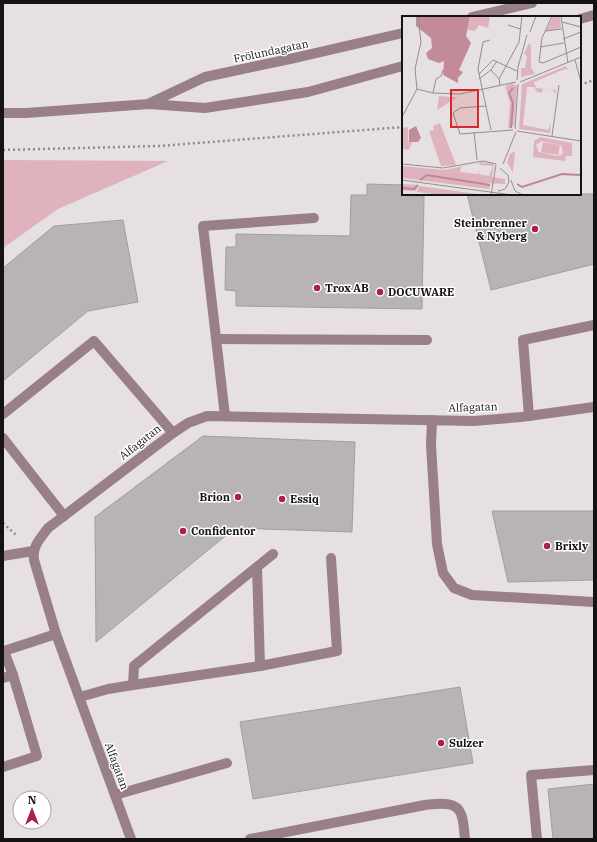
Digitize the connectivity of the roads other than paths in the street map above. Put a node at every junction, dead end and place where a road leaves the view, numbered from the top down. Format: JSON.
{"nodes":[{"id":1,"x":532,"y":3,"type":"edge"},
{"id":2,"x":594,"y":15,"type":"edge"},
{"id":3,"x":476,"y":16,"type":"edge"},
{"id":4,"x":581,"y":19,"type":"edge"},
{"id":5,"x":402,"y":33,"type":"edge"},
{"id":6,"x":402,"y":66,"type":"edge"},
{"id":7,"x":149,"y":104,"type":"junction"},
{"id":8,"x":3,"y":113,"type":"edge"},
{"id":9,"x":314,"y":218,"type":"dead end"},
{"id":10,"x":594,"y":325,"type":"edge"},
{"id":11,"x":217,"y":338,"type":"junction"},
{"id":12,"x":427,"y":340,"type":"dead end"},
{"id":13,"x":594,"y":407,"type":"edge"},
{"id":14,"x":3,"y":414,"type":"edge"},
{"id":15,"x":225,"y":416,"type":"junction"},
{"id":16,"x":529,"y":416,"type":"junction"},
{"id":17,"x":432,"y":420,"type":"junction"},
{"id":18,"x":172,"y":433,"type":"junction"},
{"id":19,"x":3,"y":438,"type":"edge"},
{"id":20,"x":64,"y":516,"type":"junction"},
{"id":21,"x":33,"y":551,"type":"junction"},
{"id":22,"x":273,"y":554,"type":"dead end"},
{"id":23,"x":3,"y":556,"type":"edge"},
{"id":24,"x":331,"y":558,"type":"dead end"},
{"id":25,"x":257,"y":567,"type":"junction"},
{"id":26,"x":594,"y":602,"type":"edge"},
{"id":27,"x":56,"y":634,"type":"junction"},
{"id":28,"x":260,"y":666,"type":"junction"},
{"id":29,"x":8,"y":676,"type":"edge"},
{"id":30,"x":133,"y":684,"type":"junction"},
{"id":31,"x":80,"y":698,"type":"junction"},
{"id":32,"x":227,"y":764,"type":"dead end"},
{"id":33,"x":3,"y":767,"type":"edge"},
{"id":34,"x":594,"y":770,"type":"edge"},
{"id":35,"x":115,"y":795,"type":"junction"},
{"id":36,"x":131,"y":839,"type":"edge"},
{"id":37,"x":250,"y":839,"type":"edge"},
{"id":38,"x":465,"y":839,"type":"edge"},
{"id":39,"x":537,"y":839,"type":"edge"}],
"edges":[{"from":1,"to":3,"type":"street"},
{"from":2,"to":4,"type":"street"},
{"from":5,"to":7,"type":"street","name":"Frölundagatan"},
{"from":6,"to":7,"type":"street","name":"Frölundagatan"},
{"from":7,"to":8,"type":"street","name":"Frölundagatan"},
{"from":9,"to":11,"type":"street"},
{"from":10,"to":16,"type":"street"},
{"from":11,"to":12,"type":"street"},
{"from":11,"to":15,"type":"street"},
{"from":13,"to":16,"type":"street","name":"Alfagatan"},
{"from":14,"to":18,"type":"street"},
{"from":15,"to":17,"type":"street","name":"Alfagatan"},
{"from":15,"to":18,"type":"street","name":"Alfagatan"},
{"from":16,"to":17,"type":"street","name":"Alfagatan"},
{"from":17,"to":26,"type":"street"},
{"from":18,"to":20,"type":"street","name":"Alfagatan"},
{"from":19,"to":20,"type":"street"},
{"from":20,"to":21,"type":"street","name":"Alfagatan"},
{"from":21,"to":23,"type":"street"},
{"from":21,"to":27,"type":"street","name":"Alfagatan"},
{"from":22,"to":25,"type":"street"},
{"from":24,"to":28,"type":"street"},
{"from":25,"to":28,"type":"street"},
{"from":25,"to":30,"type":"street"},
{"from":27,"to":29,"type":"street"},
{"from":27,"to":31,"type":"street","name":"Alfagatan"},
{"from":28,"to":30,"type":"street"},
{"from":29,"to":33,"type":"street"},
{"from":30,"to":31,"type":"street"},
{"from":31,"to":35,"type":"street","name":"Alfagatan"},
{"from":32,"to":35,"type":"street"},
{"from":34,"to":39,"type":"street"},
{"from":35,"to":36,"type":"street","name":"Alfagatan"},
{"from":37,"to":38,"type":"street"}]}
